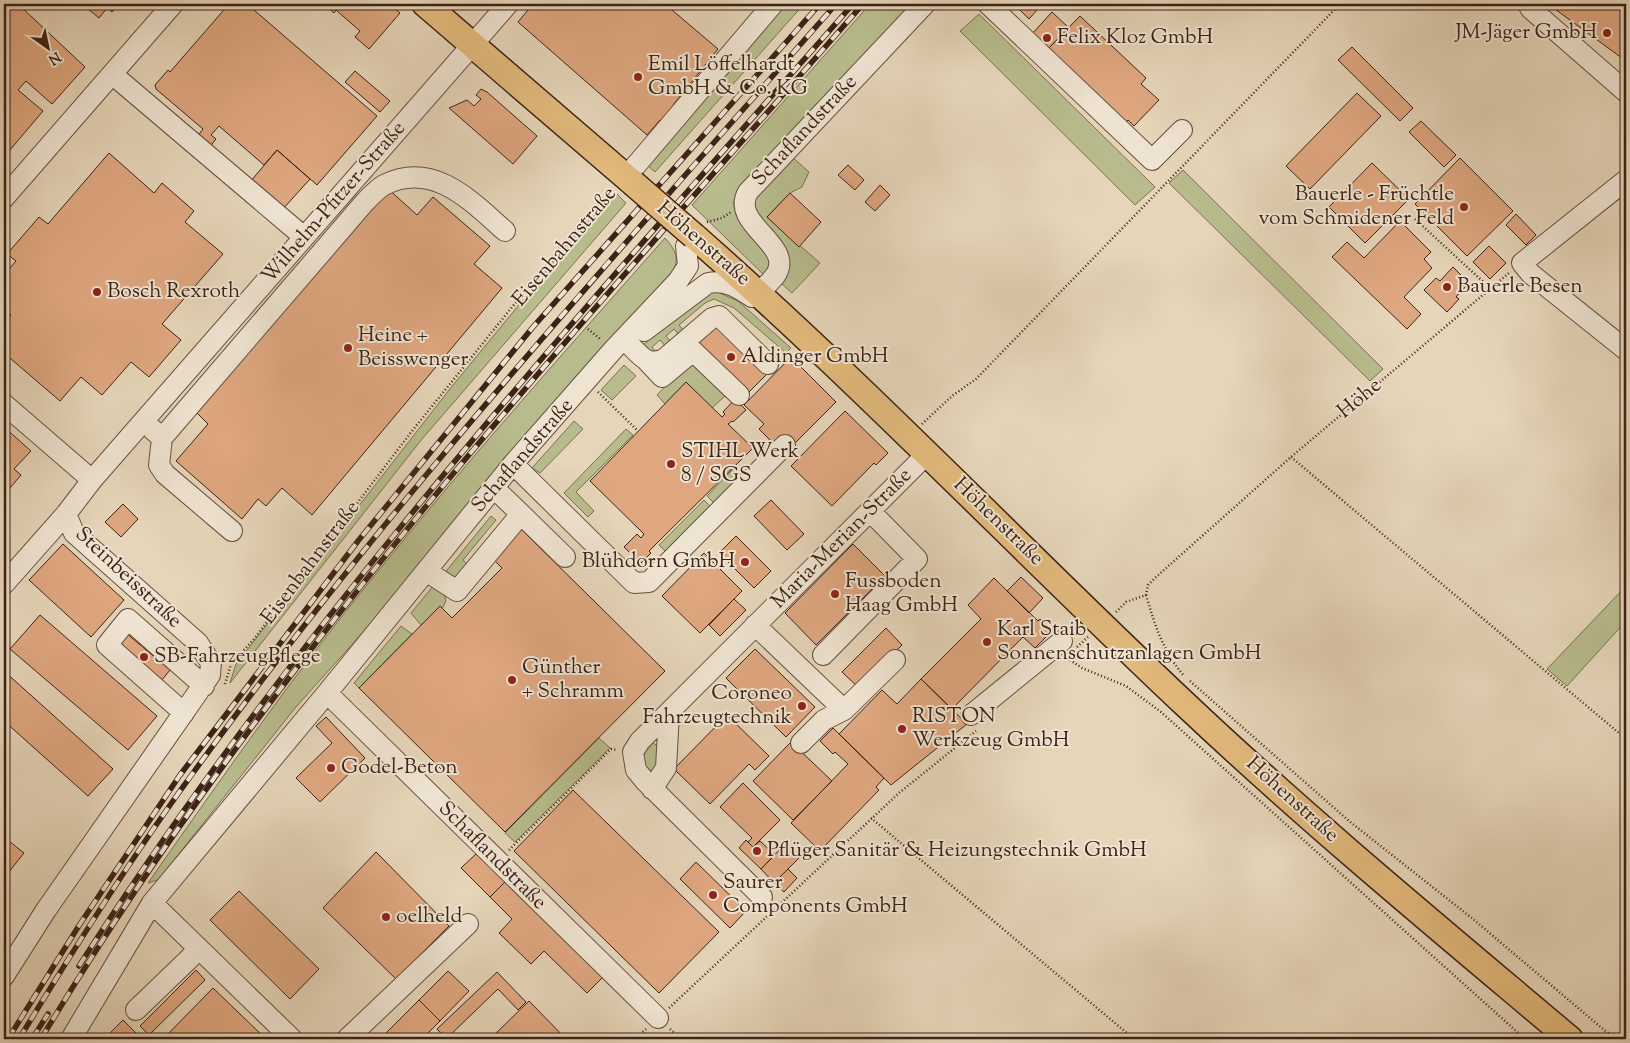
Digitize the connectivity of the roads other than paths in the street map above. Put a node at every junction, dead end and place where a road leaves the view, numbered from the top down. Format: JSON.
{"nodes":[{"id":1,"x":173,"y":4,"type":"edge"},
{"id":2,"x":425,"y":4,"type":"edge"},
{"id":3,"x":508,"y":4,"type":"edge"},
{"id":4,"x":773,"y":4,"type":"edge"},
{"id":5,"x":925,"y":4,"type":"edge"},
{"id":6,"x":988,"y":4,"type":"edge"},
{"id":7,"x":1528,"y":4,"type":"edge"},
{"id":8,"x":472,"y":45,"type":"junction"},
{"id":9,"x":112,"y":74,"type":"junction"},
{"id":10,"x":1626,"y":92,"type":"edge"},
{"id":11,"x":1182,"y":130,"type":"dead end"},
{"id":12,"x":629,"y":180,"type":"junction"},
{"id":13,"x":1626,"y":180,"type":"edge"},
{"id":14,"x":4,"y":198,"type":"edge"},
{"id":15,"x":505,"y":231,"type":"dead end"},
{"id":16,"x":304,"y":237,"type":"junction"},
{"id":17,"x":694,"y":249,"type":"junction"},
{"id":18,"x":758,"y":293,"type":"junction"},
{"id":19,"x":786,"y":319,"type":"junction"},
{"id":20,"x":632,"y":341,"type":"junction"},
{"id":21,"x":1626,"y":350,"type":"edge"},
{"id":22,"x":647,"y":361,"type":"junction"},
{"id":23,"x":768,"y":364,"type":"dead end"},
{"id":24,"x":586,"y":382,"type":"junction"},
{"id":25,"x":739,"y":395,"type":"dead end"},
{"id":26,"x":4,"y":404,"type":"edge"},
{"id":27,"x":143,"y":422,"type":"junction"},
{"id":28,"x":162,"y":438,"type":"junction"},
{"id":29,"x":785,"y":445,"type":"dead end"},
{"id":30,"x":928,"y":453,"type":"junction"},
{"id":31,"x":513,"y":464,"type":"junction"},
{"id":32,"x":92,"y":480,"type":"junction"},
{"id":33,"x":494,"y":488,"type":"junction"},
{"id":34,"x":870,"y":511,"type":"junction"},
{"id":35,"x":66,"y":514,"type":"junction"},
{"id":36,"x":521,"y":514,"type":"junction"},
{"id":37,"x":232,"y":531,"type":"dead end"},
{"id":38,"x":565,"y":557,"type":"dead end"},
{"id":39,"x":426,"y":571,"type":"junction"},
{"id":40,"x":4,"y":583,"type":"edge"},
{"id":41,"x":756,"y":625,"type":"junction"},
{"id":42,"x":1068,"y":646,"type":"road end"},
{"id":43,"x":823,"y":655,"type":"dead end"},
{"id":44,"x":895,"y":660,"type":"dead end"},
{"id":45,"x":204,"y":686,"type":"junction"},
{"id":46,"x":328,"y":693,"type":"junction"},
{"id":47,"x":844,"y":710,"type":"junction"},
{"id":48,"x":184,"y":713,"type":"junction"},
{"id":49,"x":669,"y":713,"type":"junction"},
{"id":50,"x":977,"y":721,"type":"road end"},
{"id":51,"x":801,"y":743,"type":"dead end"},
{"id":52,"x":652,"y":789,"type":"junction"},
{"id":53,"x":762,"y":897,"type":"dead end"},
{"id":54,"x":152,"y":903,"type":"junction"},
{"id":55,"x":468,"y":924,"type":"dead end"},
{"id":56,"x":198,"y":948,"type":"junction"},
{"id":57,"x":4,"y":976,"type":"edge"},
{"id":58,"x":136,"y":1010,"type":"dead end"},
{"id":59,"x":658,"y":1018,"type":"road end"},
{"id":60,"x":71,"y":1039,"type":"edge"},
{"id":61,"x":292,"y":1039,"type":"edge"},
{"id":62,"x":347,"y":1039,"type":"edge"},
{"id":63,"x":1570,"y":1039,"type":"edge"}],
"edges":[{"from":1,"to":9,"type":"street"},
{"from":2,"to":8,"type":"main road","name":"Höhenstraße"},
{"from":3,"to":8,"type":"street","name":"Wilhelm-Pfitzer-Straße"},
{"from":4,"to":12,"type":"street"},
{"from":5,"to":18,"type":"street","name":"Schaflandstraße"},
{"from":6,"to":11,"type":"street"},
{"from":7,"to":10,"type":"street"},
{"from":8,"to":12,"type":"main road","name":"Höhenstraße"},
{"from":8,"to":16,"type":"street","name":"Wilhelm-Pfitzer-Straße"},
{"from":9,"to":14,"type":"street"},
{"from":9,"to":16,"type":"street"},
{"from":12,"to":17,"type":"main road","name":"Höhenstraße","bridge":true},
{"from":13,"to":21,"type":"street"},
{"from":15,"to":28,"type":"street"},
{"from":16,"to":27,"type":"street","name":"Wilhelm-Pfitzer-Straße"},
{"from":17,"to":18,"type":"main road","name":"Höhenstraße"},
{"from":17,"to":20,"type":"street","name":"Schaflandstraße"},
{"from":17,"to":24,"type":"street","name":"Schaflandstraße"},
{"from":18,"to":19,"type":"main road","name":"Höhenstraße"},
{"from":19,"to":20,"type":"street","name":"Schaflandstraße"},
{"from":19,"to":30,"type":"main road","name":"Höhenstraße"},
{"from":20,"to":22,"type":"street"},
{"from":20,"to":24,"type":"street","name":"Schaflandstraße"},
{"from":22,"to":23,"type":"street"},
{"from":22,"to":25,"type":"street"},
{"from":24,"to":31,"type":"street","name":"Schaflandstraße"},
{"from":26,"to":32,"type":"street"},
{"from":27,"to":28,"type":"street"},
{"from":27,"to":32,"type":"street","name":"Wilhelm-Pfitzer-Straße"},
{"from":28,"to":37,"type":"street"},
{"from":29,"to":31,"type":"street"},
{"from":30,"to":34,"type":"street","name":"Maria-Merian-Straße"},
{"from":30,"to":63,"type":"main road","name":"Höhenstraße"},
{"from":31,"to":33,"type":"street","name":"Schaflandstraße"},
{"from":32,"to":35,"type":"street","name":"Wilhelm-Pfitzer-Straße"},
{"from":33,"to":36,"type":"street"},
{"from":33,"to":39,"type":"street","name":"Schaflandstraße"},
{"from":34,"to":41,"type":"street","name":"Maria-Merian-Straße"},
{"from":34,"to":43,"type":"street"},
{"from":35,"to":40,"type":"street","name":"Wilhelm-Pfitzer-Straße"},
{"from":35,"to":45,"type":"street","name":"Steinbeisstraße"},
{"from":36,"to":38,"type":"street"},
{"from":36,"to":39,"type":"street"},
{"from":39,"to":46,"type":"street","name":"Schaflandstraße"},
{"from":41,"to":47,"type":"street","name":"Maria-Merian-Straße"},
{"from":41,"to":49,"type":"street","name":"Maria-Merian-Straße"},
{"from":42,"to":50,"type":"street"},
{"from":44,"to":47,"type":"street"},
{"from":45,"to":48,"type":"street"},
{"from":45,"to":48,"type":"street"},
{"from":46,"to":54,"type":"street","name":"Schaflandstraße"},
{"from":46,"to":59,"type":"street","name":"Schaflandstraße"},
{"from":47,"to":51,"type":"street"},
{"from":48,"to":57,"type":"street"},
{"from":49,"to":52,"type":"street"},
{"from":49,"to":52,"type":"street","name":"Maria-Merian-Straße"},
{"from":52,"to":53,"type":"street"},
{"from":54,"to":56,"type":"street"},
{"from":54,"to":60,"type":"street","name":"Schaflandstraße"},
{"from":55,"to":62,"type":"street"},
{"from":56,"to":58,"type":"street"},
{"from":56,"to":61,"type":"street"}]}
